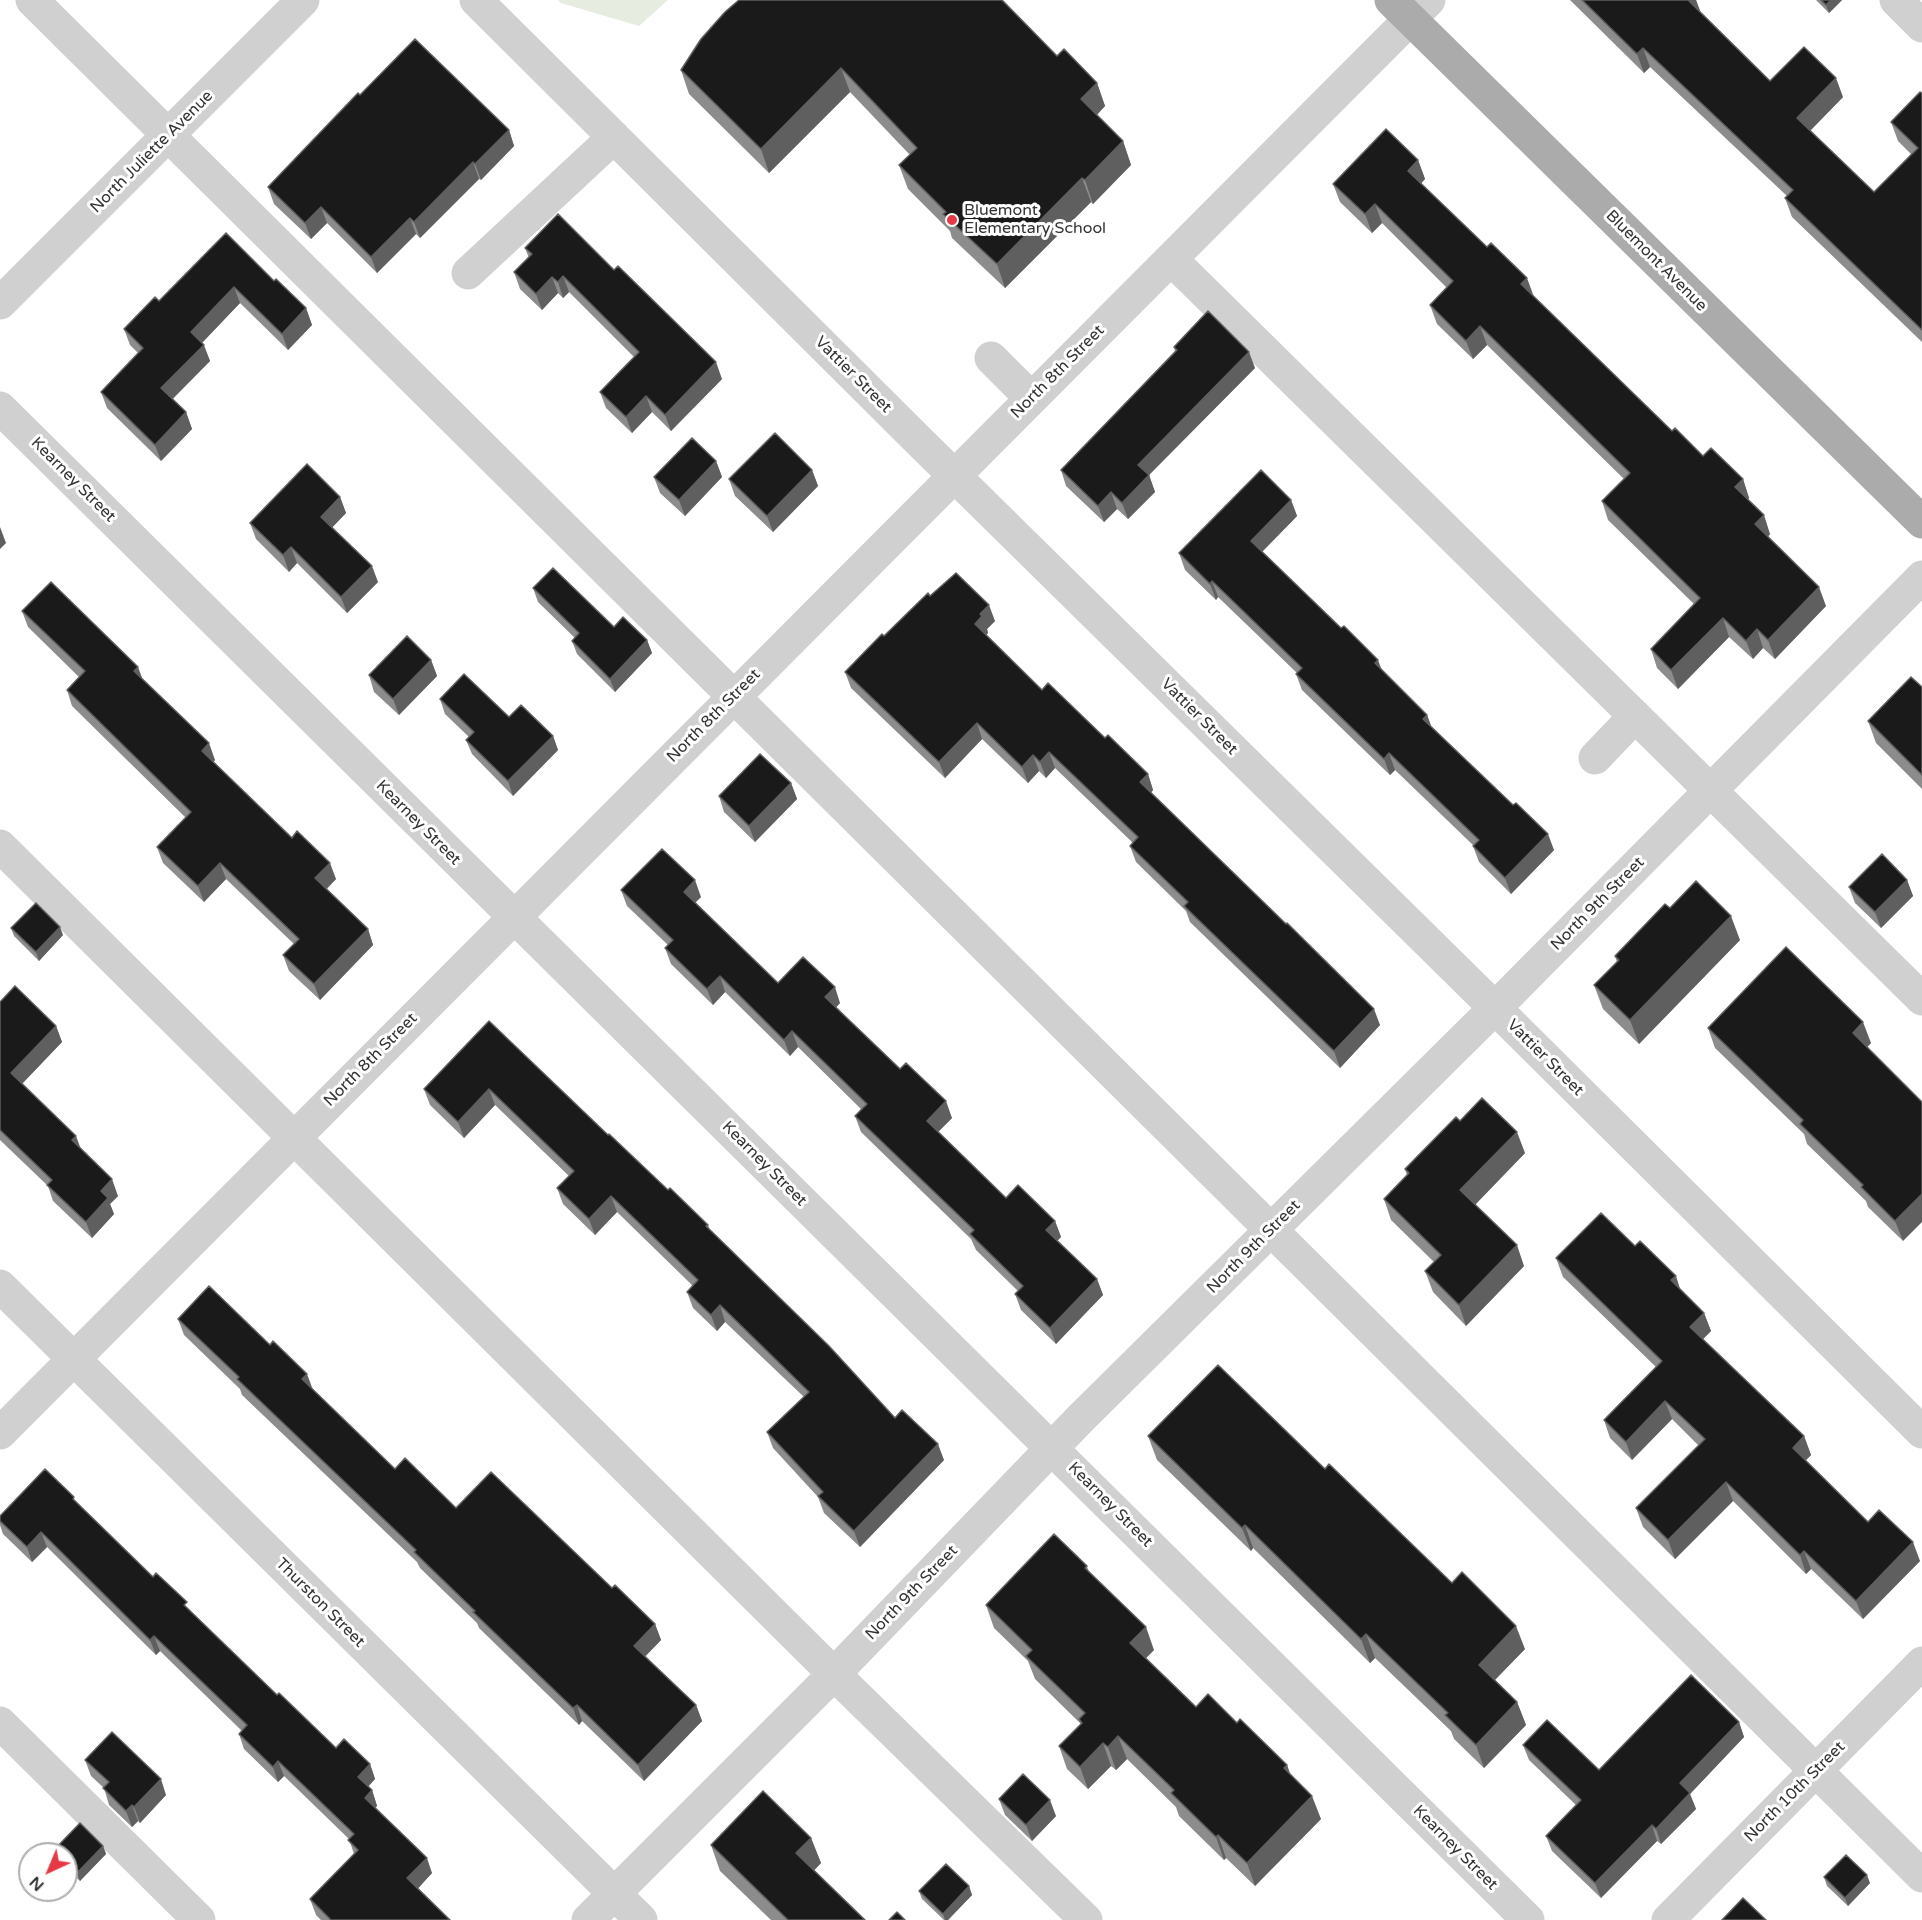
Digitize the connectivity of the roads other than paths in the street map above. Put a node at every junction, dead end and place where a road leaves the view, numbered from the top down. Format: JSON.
{"nodes":[{"id":1,"x":32,"y":0,"type":"edge"},
{"id":2,"x":303,"y":0,"type":"edge"},
{"id":3,"x":476,"y":0,"type":"edge"},
{"id":4,"x":1896,"y":0,"type":"edge"},
{"id":5,"x":1410,"y":6,"type":"edge"},
{"id":6,"x":1922,"y":26,"type":"edge"},
{"id":7,"x":169,"y":135,"type":"junction"},
{"id":8,"x":614,"y":137,"type":"junction"},
{"id":9,"x":1171,"y":259,"type":"junction"},
{"id":10,"x":468,"y":273,"type":"dead end"},
{"id":11,"x":0,"y":303,"type":"edge"},
{"id":12,"x":991,"y":358,"type":"dead end"},
{"id":13,"x":1032,"y":398,"type":"junction"},
{"id":14,"x":0,"y":408,"type":"edge"},
{"id":15,"x":954,"y":476,"type":"junction"},
{"id":16,"x":1922,"y":522,"type":"edge"},
{"id":17,"x":1922,"y":577,"type":"edge"},
{"id":18,"x":734,"y":696,"type":"junction"},
{"id":19,"x":1635,"y":716,"type":"junction"},
{"id":20,"x":1594,"y":758,"type":"dead end"},
{"id":21,"x":1710,"y":790,"type":"junction"},
{"id":22,"x":0,"y":846,"type":"edge"},
{"id":23,"x":514,"y":918,"type":"junction"},
{"id":24,"x":1922,"y":999,"type":"edge"},
{"id":25,"x":1495,"y":1008,"type":"junction"},
{"id":26,"x":295,"y":1137,"type":"junction"},
{"id":27,"x":1272,"y":1229,"type":"junction"},
{"id":28,"x":0,"y":1286,"type":"edge"},
{"id":29,"x":73,"y":1359,"type":"junction"},
{"id":30,"x":1922,"y":1432,"type":"edge"},
{"id":31,"x":0,"y":1433,"type":"edge"},
{"id":32,"x":1052,"y":1448,"type":"junction"},
{"id":33,"x":1922,"y":1663,"type":"edge"},
{"id":34,"x":834,"y":1674,"type":"junction"},
{"id":35,"x":0,"y":1723,"type":"edge"},
{"id":36,"x":1815,"y":1771,"type":"junction"},
{"id":37,"x":1922,"y":1876,"type":"edge"},
{"id":38,"x":614,"y":1894,"type":"junction"},
{"id":39,"x":199,"y":1920,"type":"edge"},
{"id":40,"x":588,"y":1920,"type":"edge"},
{"id":41,"x":641,"y":1920,"type":"edge"},
{"id":42,"x":1086,"y":1920,"type":"edge"},
{"id":43,"x":1528,"y":1920,"type":"edge"},
{"id":44,"x":1668,"y":1920,"type":"edge"}],
"edges":[{"from":1,"to":7,"type":"street"},
{"from":2,"to":7,"type":"street","name":"North Juliette Avenue"},
{"from":3,"to":8,"type":"street","name":"Vattier Street"},
{"from":4,"to":6,"type":"street"},
{"from":5,"to":9,"type":"street","name":"North 8th Street"},
{"from":5,"to":16,"type":"main road","name":"Bluemont Avenue"},
{"from":7,"to":11,"type":"street","name":"North Juliette Avenue"},
{"from":7,"to":18,"type":"street"},
{"from":8,"to":10,"type":"street"},
{"from":8,"to":15,"type":"street","name":"Vattier Street"},
{"from":9,"to":13,"type":"street","name":"North 8th Street"},
{"from":9,"to":19,"type":"street"},
{"from":12,"to":13,"type":"street"},
{"from":13,"to":15,"type":"street","name":"North 8th Street"},
{"from":14,"to":23,"type":"street","name":"Kearney Street"},
{"from":15,"to":18,"type":"street","name":"North 8th Street"},
{"from":15,"to":25,"type":"street","name":"Vattier Street"},
{"from":17,"to":21,"type":"street","name":"North 9th Street"},
{"from":18,"to":23,"type":"street","name":"North 8th Street"},
{"from":18,"to":27,"type":"street"},
{"from":19,"to":20,"type":"street"},
{"from":19,"to":21,"type":"street"},
{"from":21,"to":24,"type":"street"},
{"from":21,"to":25,"type":"street","name":"North 9th Street"},
{"from":22,"to":26,"type":"street"},
{"from":23,"to":26,"type":"street","name":"North 8th Street"},
{"from":23,"to":32,"type":"street","name":"Kearney Street"},
{"from":25,"to":27,"type":"street","name":"North 9th Street"},
{"from":25,"to":30,"type":"street","name":"Vattier Street"},
{"from":26,"to":29,"type":"street","name":"North 8th Street"},
{"from":26,"to":34,"type":"street"},
{"from":27,"to":32,"type":"street","name":"North 9th Street"},
{"from":27,"to":36,"type":"street"},
{"from":28,"to":29,"type":"street","name":"Thurston Street"},
{"from":29,"to":31,"type":"street","name":"North 8th Street"},
{"from":29,"to":38,"type":"street","name":"Thurston Street"},
{"from":32,"to":34,"type":"street","name":"North 9th Street"},
{"from":32,"to":43,"type":"street","name":"Kearney Street"},
{"from":33,"to":36,"type":"street","name":"North 10th Street"},
{"from":34,"to":38,"type":"street","name":"North 9th Street"},
{"from":34,"to":42,"type":"street"},
{"from":35,"to":39,"type":"street"},
{"from":36,"to":37,"type":"street"},
{"from":36,"to":44,"type":"street","name":"North 10th Street"},
{"from":38,"to":40,"type":"street","name":"North 9th Street"},
{"from":38,"to":41,"type":"street","name":"Thurston Street"}]}
